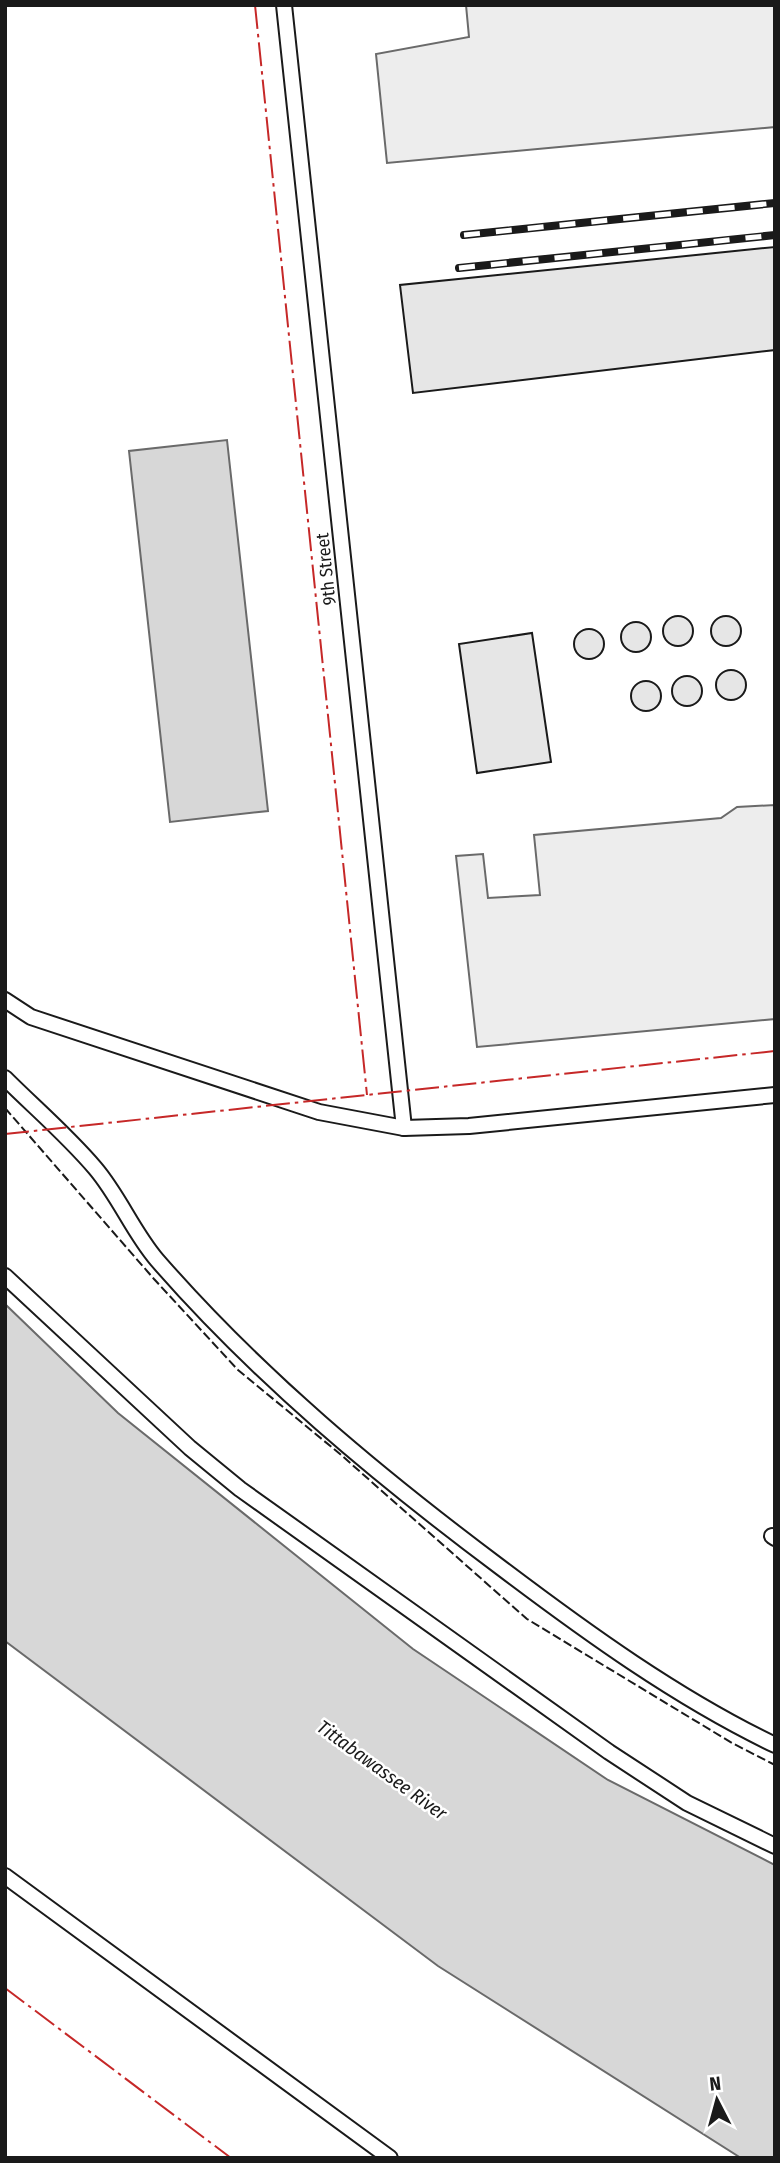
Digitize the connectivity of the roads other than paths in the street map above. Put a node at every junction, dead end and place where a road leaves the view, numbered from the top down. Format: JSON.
{"nodes":[{"id":1,"x":284,"y":5,"type":"edge"},
{"id":2,"x":5,"y":1000,"type":"edge"},
{"id":3,"x":5,"y":1078,"type":"edge"},
{"id":4,"x":775,"y":1095,"type":"edge"},
{"id":5,"x":404,"y":1128,"type":"junction"},
{"id":6,"x":5,"y":1276,"type":"edge"},
{"id":7,"x":775,"y":1745,"type":"edge"},
{"id":8,"x":775,"y":1846,"type":"edge"},
{"id":9,"x":5,"y":1876,"type":"edge"},
{"id":10,"x":390,"y":2158,"type":"edge"}],
"edges":[{"from":1,"to":5,"type":"lane","name":"9th Street"},
{"from":2,"to":5,"type":"lane"},
{"from":3,"to":7,"type":"lane"},
{"from":4,"to":5,"type":"lane"},
{"from":6,"to":8,"type":"lane"},
{"from":9,"to":10,"type":"lane"}]}
